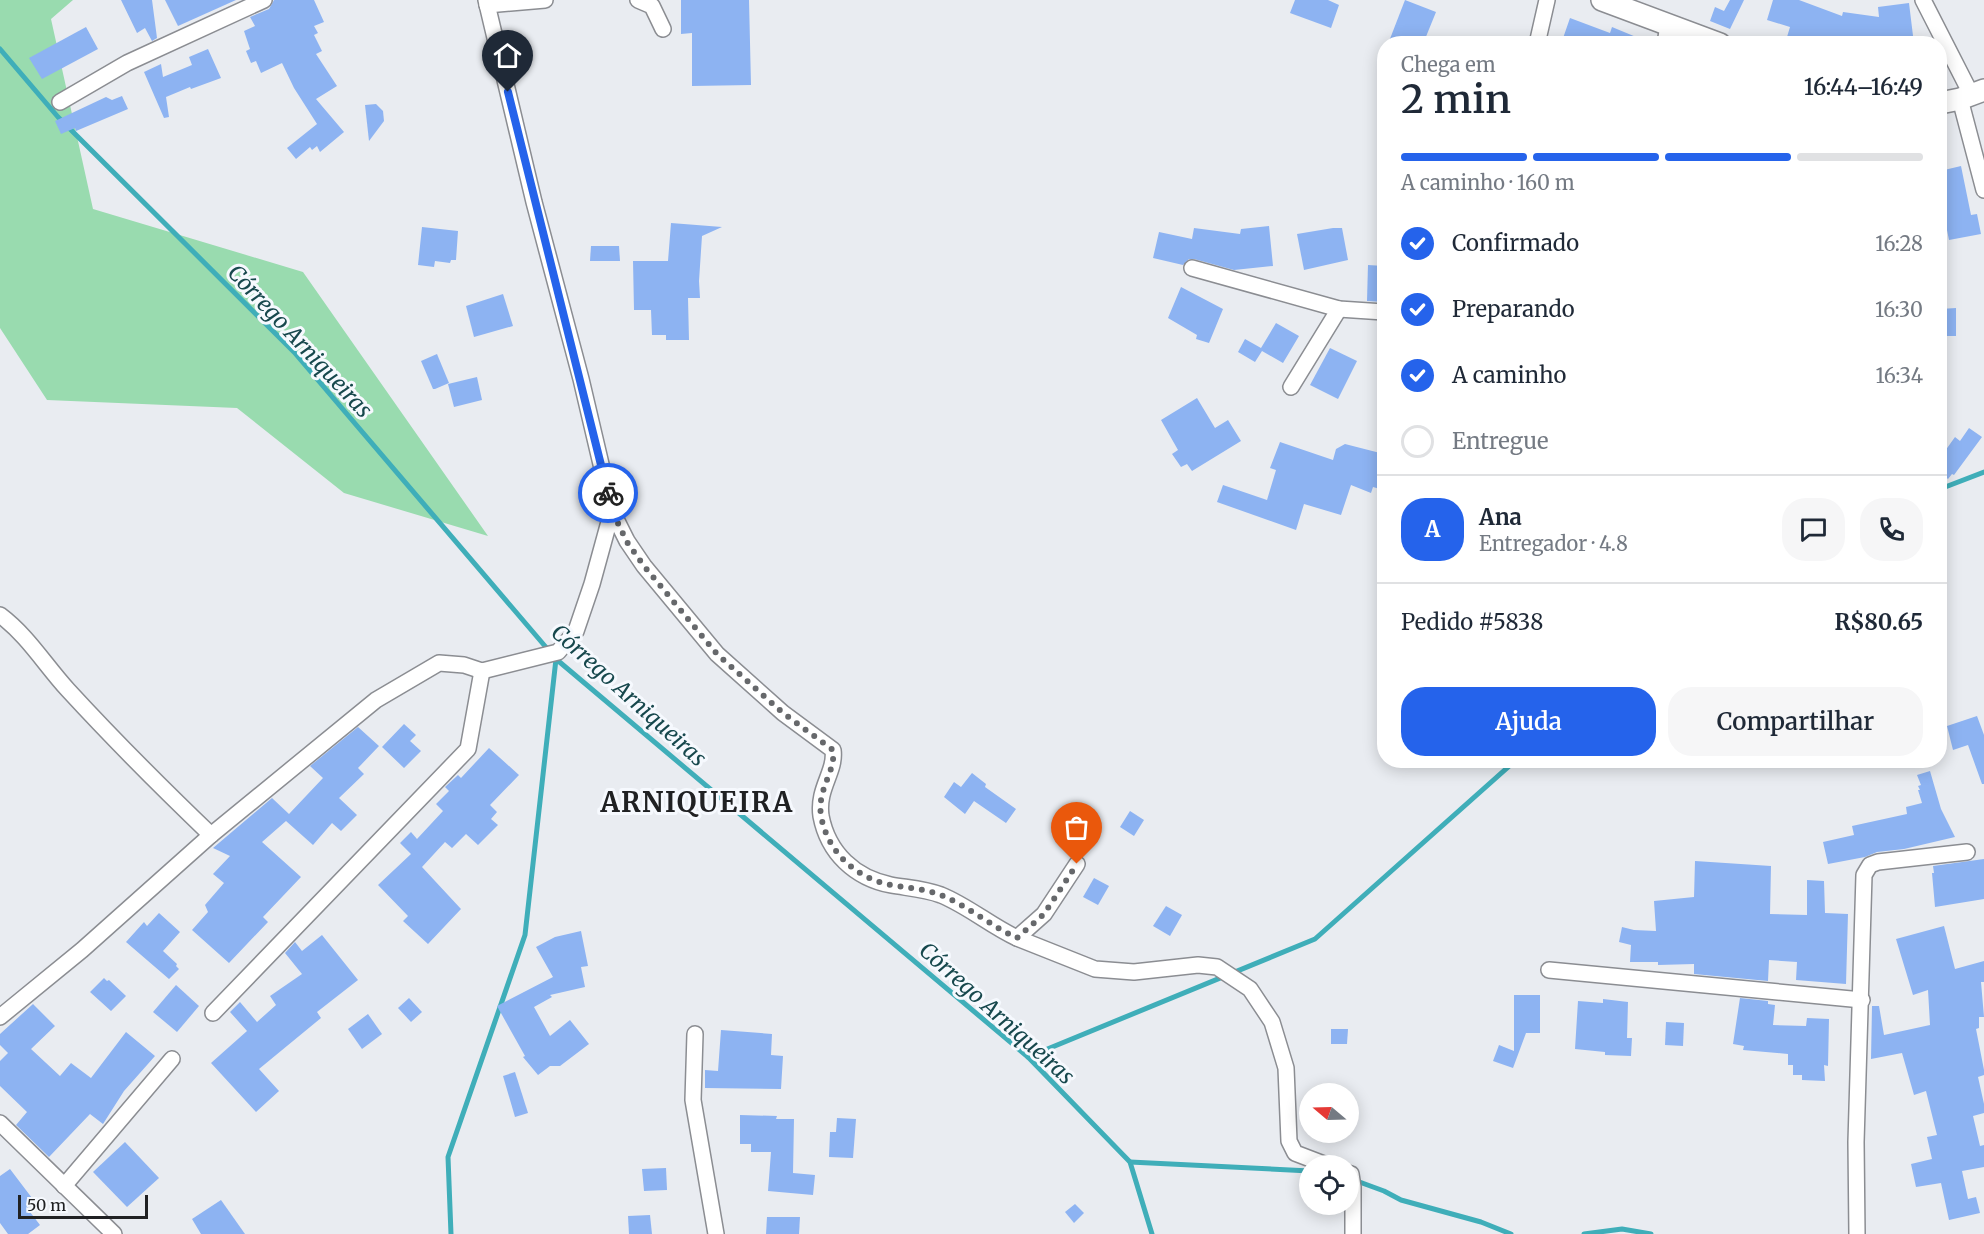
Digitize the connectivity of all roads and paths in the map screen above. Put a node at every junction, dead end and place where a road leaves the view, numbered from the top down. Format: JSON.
{"nodes":[{"id":1,"x":264,"y":0,"type":"edge"},
{"id":2,"x":545,"y":0,"type":"edge"},
{"id":3,"x":638,"y":0,"type":"edge"},
{"id":4,"x":1547,"y":0,"type":"edge"},
{"id":5,"x":1602,"y":0,"type":"edge"},
{"id":6,"x":1923,"y":0,"type":"edge"},
{"id":7,"x":486,"y":2,"type":"edge"},
{"id":8,"x":663,"y":29,"type":"dead end"},
{"id":9,"x":1666,"y":34,"type":"edge"},
{"id":10,"x":1539,"y":36,"type":"edge"},
{"id":11,"x":1942,"y":36,"type":"edge"},
{"id":12,"x":1947,"y":46,"type":"edge"},
{"id":13,"x":1972,"y":94,"type":"edge"},
{"id":14,"x":1947,"y":101,"type":"edge"},
{"id":15,"x":60,"y":102,"type":"dead end"},
{"id":16,"x":1984,"y":190,"type":"edge"},
{"id":17,"x":1192,"y":268,"type":"dead end"},
{"id":18,"x":1339,"y":309,"type":"junction"},
{"id":19,"x":1377,"y":312,"type":"edge"},
{"id":20,"x":1291,"y":387,"type":"dead end"},
{"id":21,"x":612,"y":511,"type":"junction"},
{"id":22,"x":0,"y":615,"type":"edge"},
{"id":23,"x":482,"y":671,"type":"junction"},
{"id":24,"x":211,"y":835,"type":"junction"},
{"id":25,"x":1967,"y":852,"type":"dead end"},
{"id":26,"x":1077,"y":864,"type":"dead end"},
{"id":27,"x":1017,"y":938,"type":"junction"},
{"id":28,"x":1549,"y":970,"type":"dead end"},
{"id":29,"x":1862,"y":1000,"type":"junction"},
{"id":30,"x":213,"y":1013,"type":"dead end"},
{"id":31,"x":0,"y":1017,"type":"edge"},
{"id":32,"x":695,"y":1034,"type":"dead end"},
{"id":33,"x":172,"y":1059,"type":"dead end"},
{"id":34,"x":0,"y":1123,"type":"edge"},
{"id":35,"x":1300,"y":1155,"type":"edge"},
{"id":36,"x":64,"y":1186,"type":"junction"},
{"id":37,"x":1353,"y":1215,"type":"edge"},
{"id":38,"x":114,"y":1234,"type":"edge"},
{"id":39,"x":716,"y":1234,"type":"edge"},
{"id":40,"x":1353,"y":1234,"type":"edge"},
{"id":41,"x":1857,"y":1234,"type":"edge"}],
"edges":[{"from":1,"to":15,"type":"street"},
{"from":2,"to":7,"type":"street"},
{"from":3,"to":8,"type":"street"},
{"from":4,"to":10,"type":"street"},
{"from":5,"to":9,"type":"street"},
{"from":6,"to":11,"type":"street"},
{"from":7,"to":21,"type":"street"},
{"from":12,"to":13,"type":"street"},
{"from":13,"to":14,"type":"street"},
{"from":13,"to":16,"type":"street"},
{"from":17,"to":18,"type":"street"},
{"from":18,"to":19,"type":"street"},
{"from":18,"to":20,"type":"street"},
{"from":21,"to":23,"type":"street"},
{"from":21,"to":27,"type":"street"},
{"from":22,"to":24,"type":"street"},
{"from":23,"to":24,"type":"street"},
{"from":23,"to":30,"type":"street"},
{"from":24,"to":31,"type":"street"},
{"from":25,"to":29,"type":"street"},
{"from":26,"to":27,"type":"street"},
{"from":27,"to":35,"type":"street"},
{"from":28,"to":29,"type":"street"},
{"from":29,"to":41,"type":"street"},
{"from":32,"to":39,"type":"street"},
{"from":33,"to":36,"type":"street"},
{"from":34,"to":36,"type":"street"},
{"from":36,"to":38,"type":"street"},
{"from":37,"to":40,"type":"street"}]}
